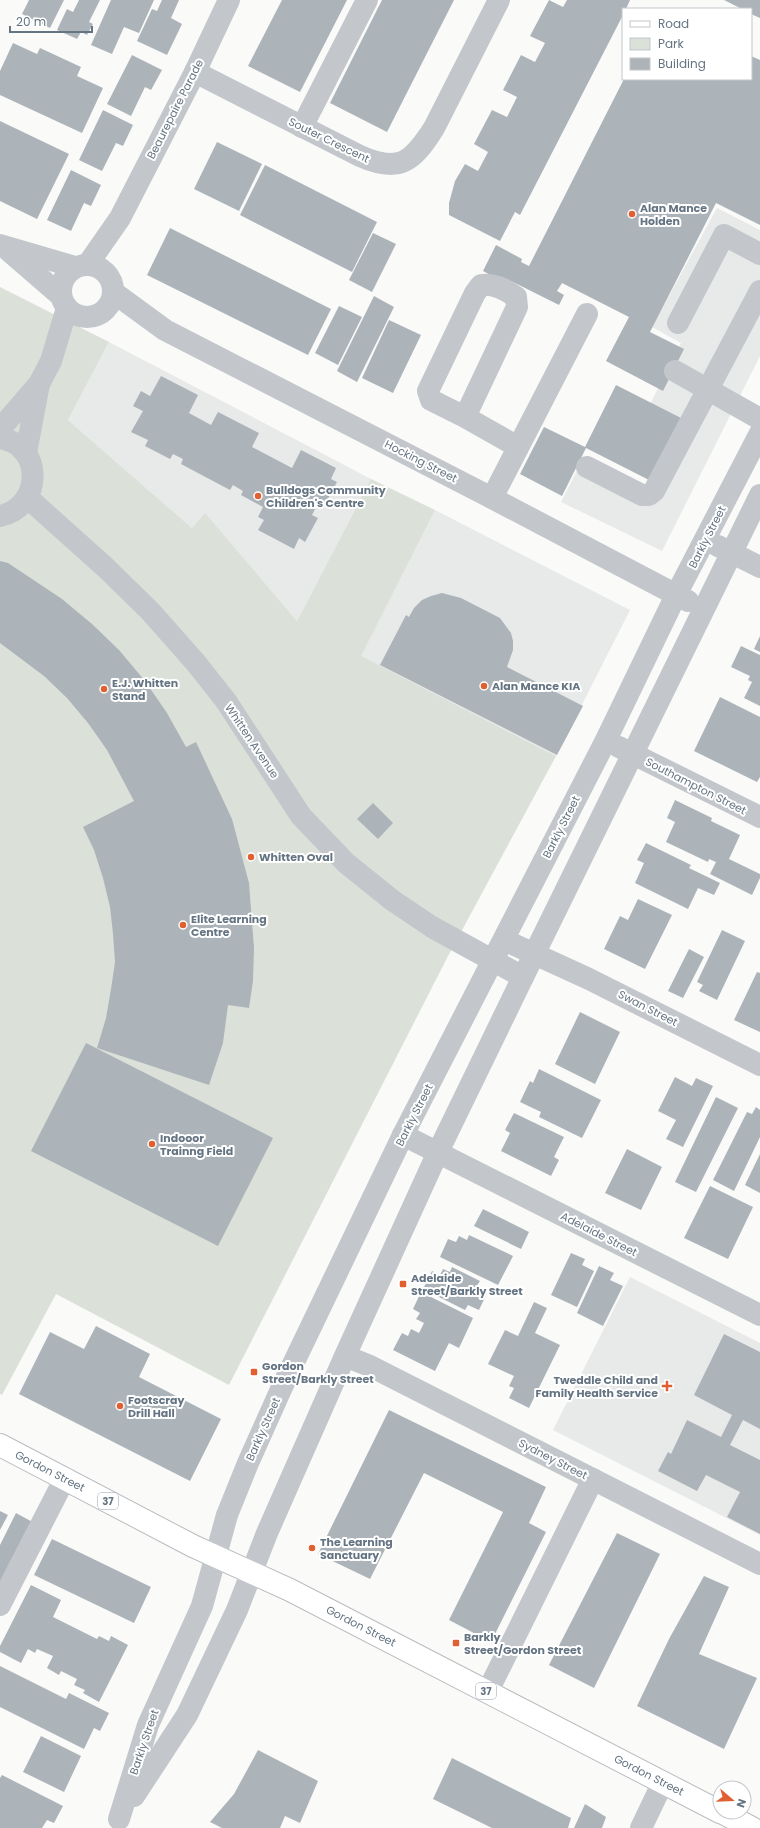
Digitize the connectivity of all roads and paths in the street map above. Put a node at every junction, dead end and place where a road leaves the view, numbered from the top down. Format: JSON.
{"nodes":[{"id":1,"x":229,"y":0,"type":"edge"},
{"id":2,"x":367,"y":0,"type":"edge"},
{"id":3,"x":499,"y":0,"type":"edge"},
{"id":4,"x":195,"y":72,"type":"junction"},
{"id":5,"x":302,"y":127,"type":"junction"},
{"id":6,"x":2,"y":246,"type":"edge"},
{"id":7,"x":760,"y":254,"type":"edge"},
{"id":8,"x":87,"y":291,"type":"junction"},
{"id":9,"x":760,"y":291,"type":"edge"},
{"id":10,"x":587,"y":314,"type":"dead end"},
{"id":11,"x":678,"y":323,"type":"dead end"},
{"id":12,"x":675,"y":371,"type":"dead end"},
{"id":13,"x":39,"y":384,"type":"junction"},
{"id":14,"x":708,"y":390,"type":"junction"},
{"id":15,"x":465,"y":417,"type":"junction"},
{"id":16,"x":760,"y":419,"type":"edge"},
{"id":17,"x":0,"y":429,"type":"edge"},
{"id":18,"x":760,"y":433,"type":"edge"},
{"id":19,"x":0,"y":438,"type":"edge"},
{"id":20,"x":518,"y":447,"type":"junction"},
{"id":21,"x":26,"y":453,"type":"junction"},
{"id":22,"x":587,"y":467,"type":"dead end"},
{"id":23,"x":760,"y":495,"type":"edge"},
{"id":24,"x":28,"y":498,"type":"junction"},
{"id":25,"x":492,"y":498,"type":"junction"},
{"id":26,"x":0,"y":516,"type":"edge"},
{"id":27,"x":706,"y":540,"type":"junction"},
{"id":28,"x":731,"y":553,"type":"junction"},
{"id":29,"x":760,"y":567,"type":"edge"},
{"id":30,"x":676,"y":595,"type":"junction"},
{"id":31,"x":704,"y":609,"type":"junction"},
{"id":32,"x":606,"y":740,"type":"junction"},
{"id":33,"x":632,"y":754,"type":"junction"},
{"id":34,"x":760,"y":818,"type":"edge"},
{"id":35,"x":504,"y":940,"type":"junction"},
{"id":36,"x":535,"y":953,"type":"junction"},
{"id":37,"x":493,"y":961,"type":"junction"},
{"id":38,"x":523,"y":977,"type":"junction"},
{"id":39,"x":760,"y":1065,"type":"edge"},
{"id":40,"x":403,"y":1135,"type":"junction"},
{"id":41,"x":438,"y":1152,"type":"junction"},
{"id":42,"x":760,"y":1315,"type":"edge"},
{"id":43,"x":345,"y":1356,"type":"junction"},
{"id":44,"x":0,"y":1445,"type":"edge"},
{"id":45,"x":65,"y":1478,"type":"junction"},
{"id":46,"x":593,"y":1479,"type":"junction"},
{"id":47,"x":217,"y":1556,"type":"junction"},
{"id":48,"x":760,"y":1564,"type":"edge"},
{"id":49,"x":252,"y":1572,"type":"junction"},
{"id":50,"x":0,"y":1605,"type":"edge"},
{"id":51,"x":488,"y":1691,"type":"junction"},
{"id":52,"x":663,"y":1782,"type":"junction"},
{"id":53,"x":712,"y":1808,"type":"edge"},
{"id":54,"x":736,"y":1820,"type":"edge"},
{"id":55,"x":117,"y":1824,"type":"edge"},
{"id":56,"x":641,"y":1828,"type":"edge"},
{"id":57,"x":752,"y":1828,"type":"edge"}],
"edges":[{"from":1,"to":4,"type":"street","name":"Beaurepaire Parade"},
{"from":2,"to":5,"type":"street"},
{"from":3,"to":5,"type":"street","name":"Souter Crescent"},
{"from":4,"to":5,"type":"street","name":"Souter Crescent"},
{"from":4,"to":8,"type":"street","name":"Beaurepaire Parade"},
{"from":6,"to":8,"type":"street","name":"Hocking Street"},
{"from":6,"to":8,"type":"street","name":"Hocking Street"},
{"from":7,"to":11,"type":"street"},
{"from":8,"to":13,"type":"street","name":"Beaurepaire Parade"},
{"from":8,"to":25,"type":"street","name":"Hocking Street"},
{"from":9,"to":14,"type":"street"},
{"from":10,"to":20,"type":"street"},
{"from":12,"to":14,"type":"street"},
{"from":13,"to":17,"type":"street"},
{"from":13,"to":21,"type":"street"},
{"from":14,"to":16,"type":"street"},
{"from":14,"to":22,"type":"street"},
{"from":15,"to":15,"type":"street"},
{"from":15,"to":20,"type":"street"},
{"from":18,"to":27,"type":"street","name":"Barkly Street"},
{"from":19,"to":21,"type":"street"},
{"from":20,"to":25,"type":"street"},
{"from":21,"to":24,"type":"street"},
{"from":23,"to":28,"type":"street","name":"Barkly Street"},
{"from":24,"to":26,"type":"street"},
{"from":24,"to":37,"type":"street","name":"Whitten Avenue"},
{"from":25,"to":30,"type":"street","name":"Hocking Street"},
{"from":27,"to":28,"type":"street"},
{"from":27,"to":30,"type":"street","name":"Barkly Street"},
{"from":28,"to":29,"type":"street"},
{"from":28,"to":31,"type":"street","name":"Barkly Street"},
{"from":30,"to":31,"type":"street","name":"Hocking Street"},
{"from":30,"to":32,"type":"street","name":"Barkly Street"},
{"from":31,"to":33,"type":"street","name":"Barkly Street"},
{"from":32,"to":33,"type":"street","name":"Southampton Street"},
{"from":32,"to":35,"type":"street","name":"Barkly Street"},
{"from":33,"to":34,"type":"street","name":"Southampton Street"},
{"from":33,"to":36,"type":"street","name":"Barkly Street"},
{"from":35,"to":36,"type":"street","name":"Swan Street"},
{"from":35,"to":37,"type":"street","name":"Barkly Street"},
{"from":36,"to":38,"type":"street","name":"Barkly Street"},
{"from":36,"to":39,"type":"street","name":"Swan Street"},
{"from":37,"to":38,"type":"street","name":"Whitten Avenue"},
{"from":37,"to":40,"type":"street","name":"Barkly Street"},
{"from":38,"to":41,"type":"street","name":"Barkly Street"},
{"from":40,"to":41,"type":"street","name":"Adelaide Street"},
{"from":40,"to":47,"type":"street","name":"Barkly Street"},
{"from":41,"to":42,"type":"street","name":"Adelaide Street"},
{"from":41,"to":43,"type":"street","name":"Barkly Street"},
{"from":43,"to":46,"type":"street","name":"Sydney Street"},
{"from":43,"to":49,"type":"street","name":"Barkly Street"},
{"from":44,"to":45,"type":"main road","name":"Gordon Street","number":"37"},
{"from":45,"to":47,"type":"main road","name":"Gordon Street","number":"37"},
{"from":45,"to":50,"type":"street"},
{"from":46,"to":48,"type":"street","name":"Sydney Street"},
{"from":46,"to":51,"type":"street"},
{"from":47,"to":49,"type":"main road","name":"Gordon Street","number":"37"},
{"from":47,"to":55,"type":"street","name":"Barkly Street"},
{"from":49,"to":51,"type":"main road","name":"Gordon Street","number":"37"},
{"from":49,"to":55,"type":"street","name":"Barkly Street"},
{"from":51,"to":52,"type":"main road","name":"Gordon Street","number":"37"},
{"from":52,"to":53,"type":"main road","name":"Gordon Street","number":"37"},
{"from":52,"to":56,"type":"street"},
{"from":54,"to":57,"type":"main road","name":"Gordon Street","number":"37"}]}
